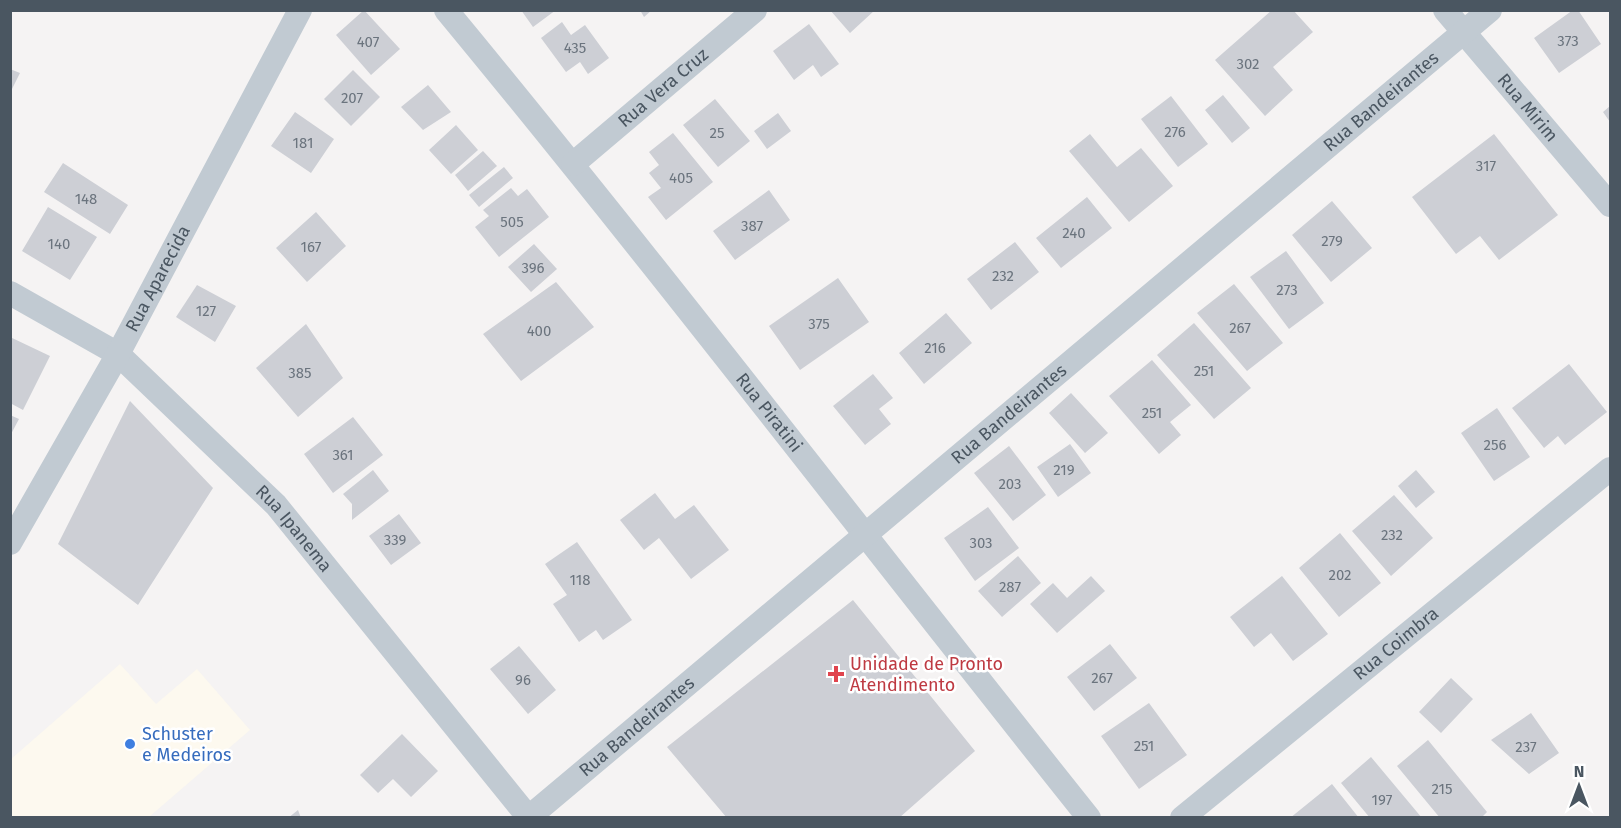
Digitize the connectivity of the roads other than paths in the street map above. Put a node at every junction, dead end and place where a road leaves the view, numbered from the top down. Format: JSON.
{"nodes":[{"id":1,"x":300,"y":10,"type":"edge"},
{"id":2,"x":446,"y":10,"type":"edge"},
{"id":3,"x":755,"y":10,"type":"edge"},
{"id":4,"x":1445,"y":10,"type":"edge"},
{"id":5,"x":1490,"y":10,"type":"edge"},
{"id":6,"x":1463,"y":32,"type":"junction"},
{"id":7,"x":573,"y":164,"type":"junction"},
{"id":8,"x":1611,"y":205,"type":"edge"},
{"id":9,"x":10,"y":292,"type":"edge"},
{"id":10,"x":118,"y":354,"type":"junction"},
{"id":11,"x":1611,"y":469,"type":"edge"},
{"id":12,"x":863,"y":535,"type":"junction"},
{"id":13,"x":10,"y":543,"type":"edge"},
{"id":14,"x":528,"y":817,"type":"edge"},
{"id":15,"x":1089,"y":818,"type":"edge"},
{"id":16,"x":1182,"y":818,"type":"edge"}],
"edges":[{"from":1,"to":10,"type":"street","name":"Rua Aparecida"},
{"from":2,"to":7,"type":"street","name":"Rua Piratini"},
{"from":3,"to":7,"type":"street","name":"Rua Vera Cruz"},
{"from":4,"to":6,"type":"street","name":"Rua Mirim"},
{"from":5,"to":6,"type":"street","name":"Rua Bandeirantes"},
{"from":6,"to":8,"type":"street","name":"Rua Mirim"},
{"from":6,"to":12,"type":"street","name":"Rua Bandeirantes"},
{"from":7,"to":12,"type":"street","name":"Rua Piratini"},
{"from":9,"to":10,"type":"street","name":"Rua Ipanema"},
{"from":10,"to":13,"type":"street","name":"Rua Aparecida"},
{"from":10,"to":14,"type":"street","name":"Rua Ipanema"},
{"from":11,"to":16,"type":"street","name":"Rua Coimbra"},
{"from":12,"to":14,"type":"street","name":"Rua Bandeirantes"},
{"from":12,"to":15,"type":"street","name":"Rua Piratini"}]}
